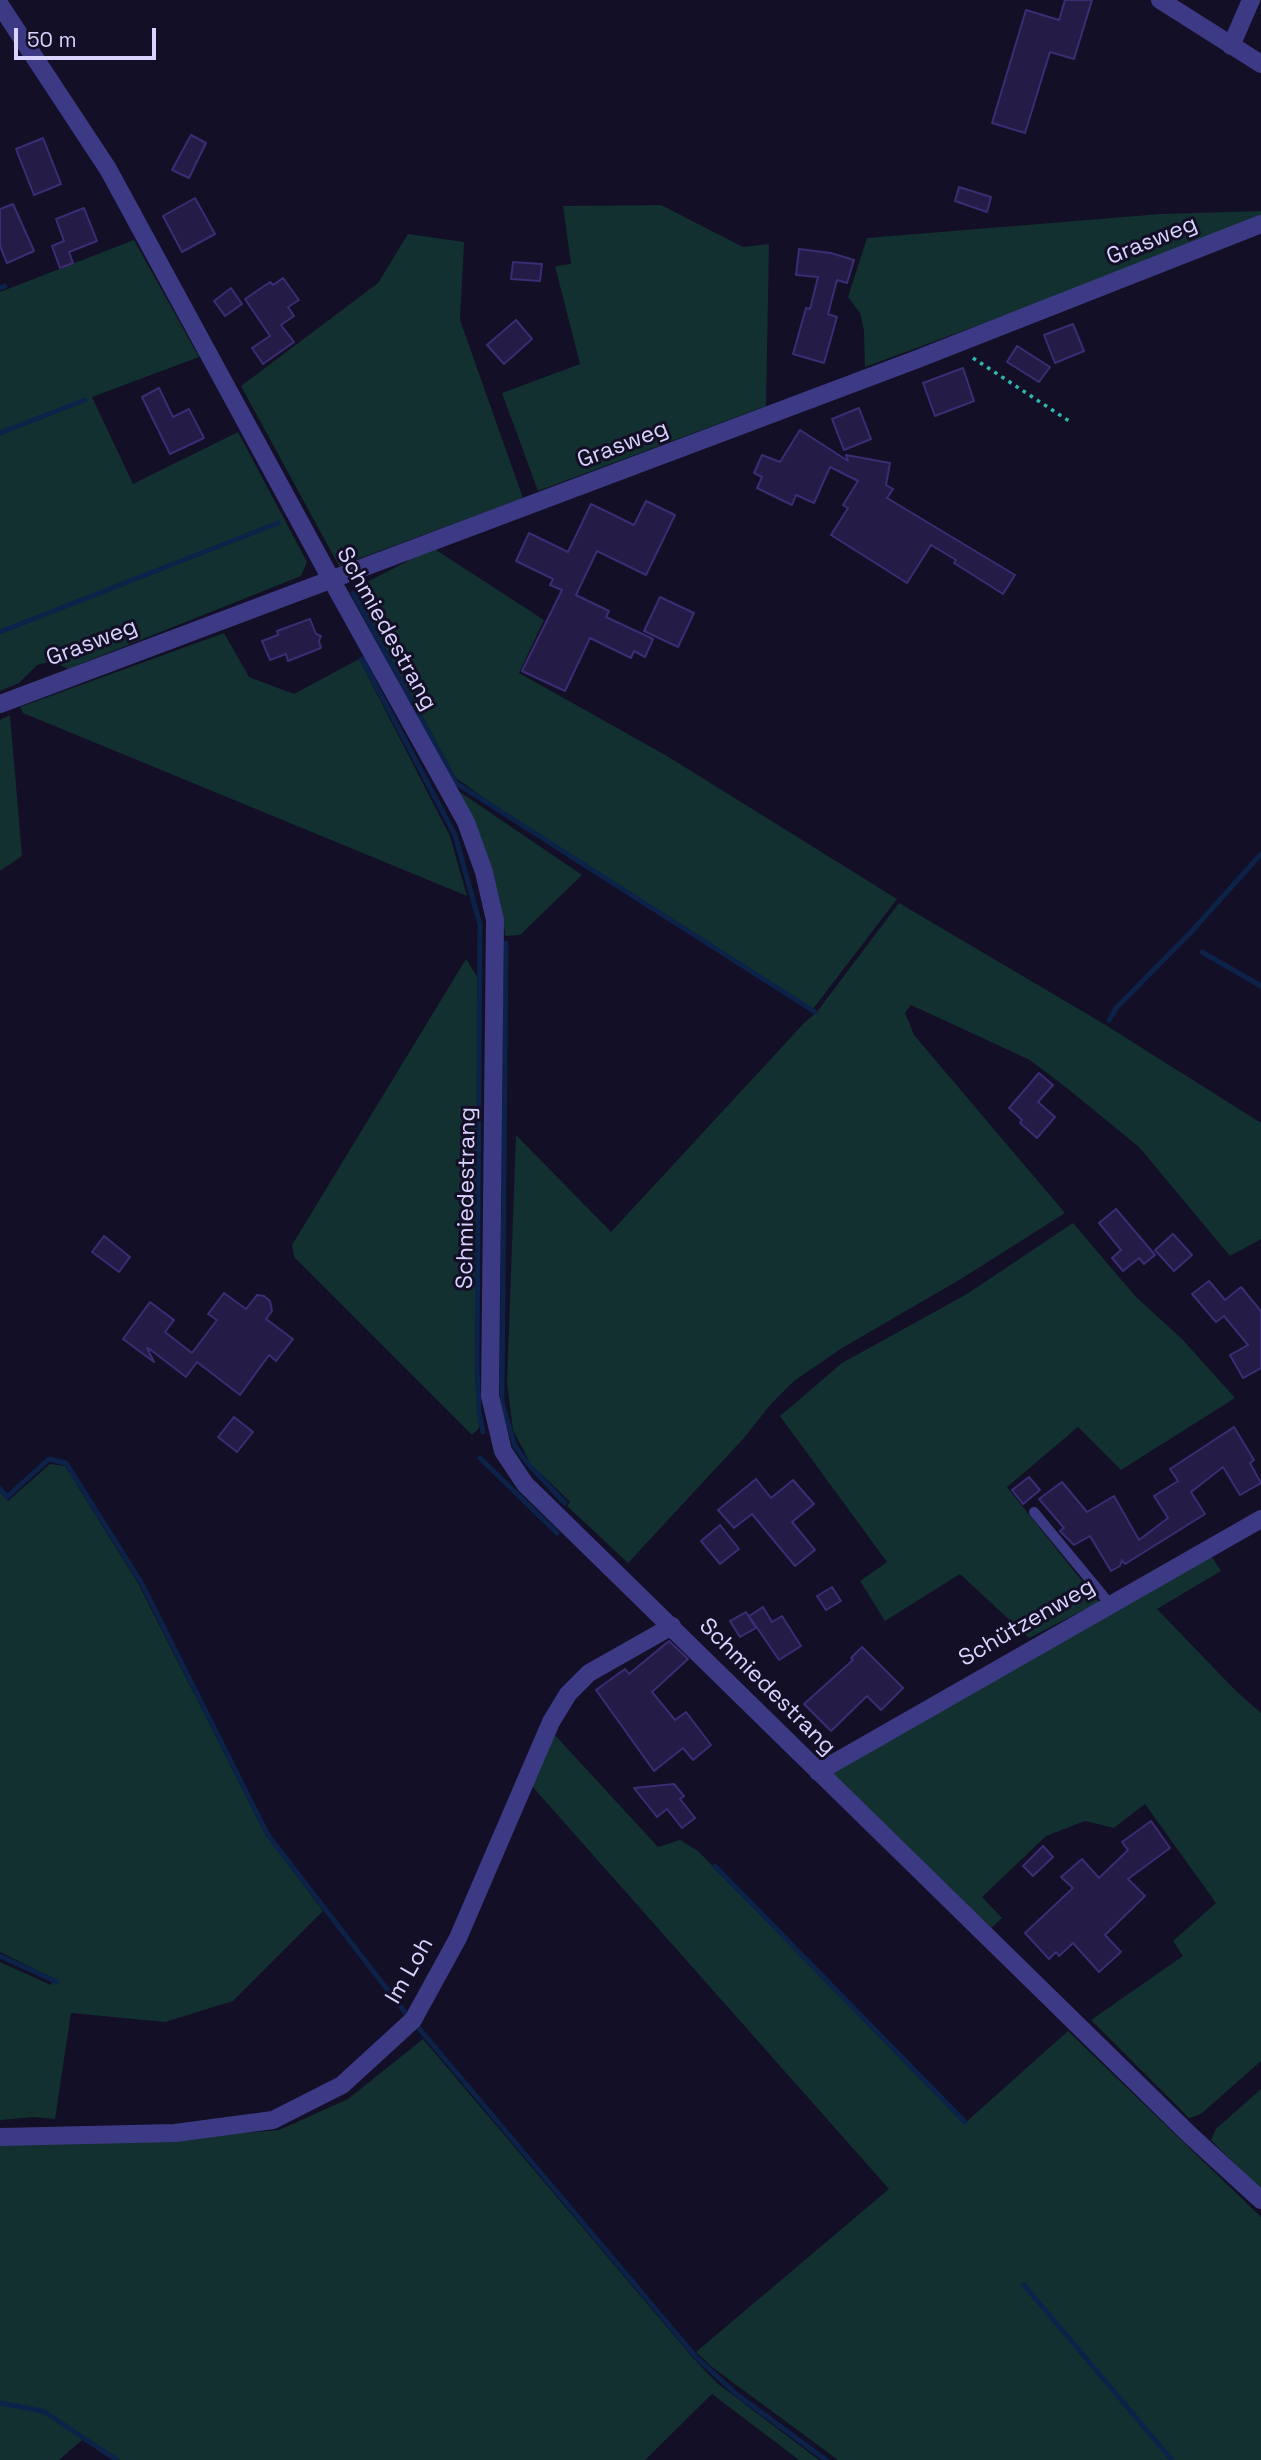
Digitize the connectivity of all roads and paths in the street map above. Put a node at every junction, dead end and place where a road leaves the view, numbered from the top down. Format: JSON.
{"nodes":[{"id":1,"x":1160,"y":0,"type":"edge"},
{"id":2,"x":1251,"y":0,"type":"edge"},
{"id":3,"x":0,"y":5,"type":"edge"},
{"id":4,"x":1231,"y":46,"type":"junction"},
{"id":5,"x":1261,"y":64,"type":"edge"},
{"id":6,"x":1261,"y":223,"type":"edge"},
{"id":7,"x":959,"y":344,"type":"junction"},
{"id":8,"x":1069,"y":421,"type":"dead end"},
{"id":9,"x":331,"y":579,"type":"junction"},
{"id":10,"x":0,"y":704,"type":"edge"},
{"id":11,"x":1034,"y":1512,"type":"dead end"},
{"id":12,"x":1261,"y":1519,"type":"edge"},
{"id":13,"x":1111,"y":1604,"type":"junction"},
{"id":14,"x":672,"y":1626,"type":"junction"},
{"id":15,"x":818,"y":1772,"type":"junction"},
{"id":16,"x":0,"y":2137,"type":"edge"},
{"id":17,"x":1261,"y":2200,"type":"edge"}],
"edges":[{"from":1,"to":4,"type":"street"},
{"from":2,"to":4,"type":"street"},
{"from":3,"to":9,"type":"street","name":"Schmiedestrang"},
{"from":4,"to":5,"type":"street"},
{"from":6,"to":7,"type":"street","name":"Grasweg"},
{"from":7,"to":8,"type":"path"},
{"from":7,"to":9,"type":"street","name":"Grasweg"},
{"from":9,"to":10,"type":"street","name":"Grasweg"},
{"from":9,"to":14,"type":"street","name":"Schmiedestrang"},
{"from":11,"to":13,"type":"lane"},
{"from":12,"to":13,"type":"street","name":"Schützenweg"},
{"from":13,"to":15,"type":"street","name":"Schützenweg"},
{"from":14,"to":15,"type":"street","name":"Schmiedestrang"},
{"from":14,"to":16,"type":"street","name":"Im Loh"},
{"from":15,"to":17,"type":"street","name":"Schmiedestrang"}]}
